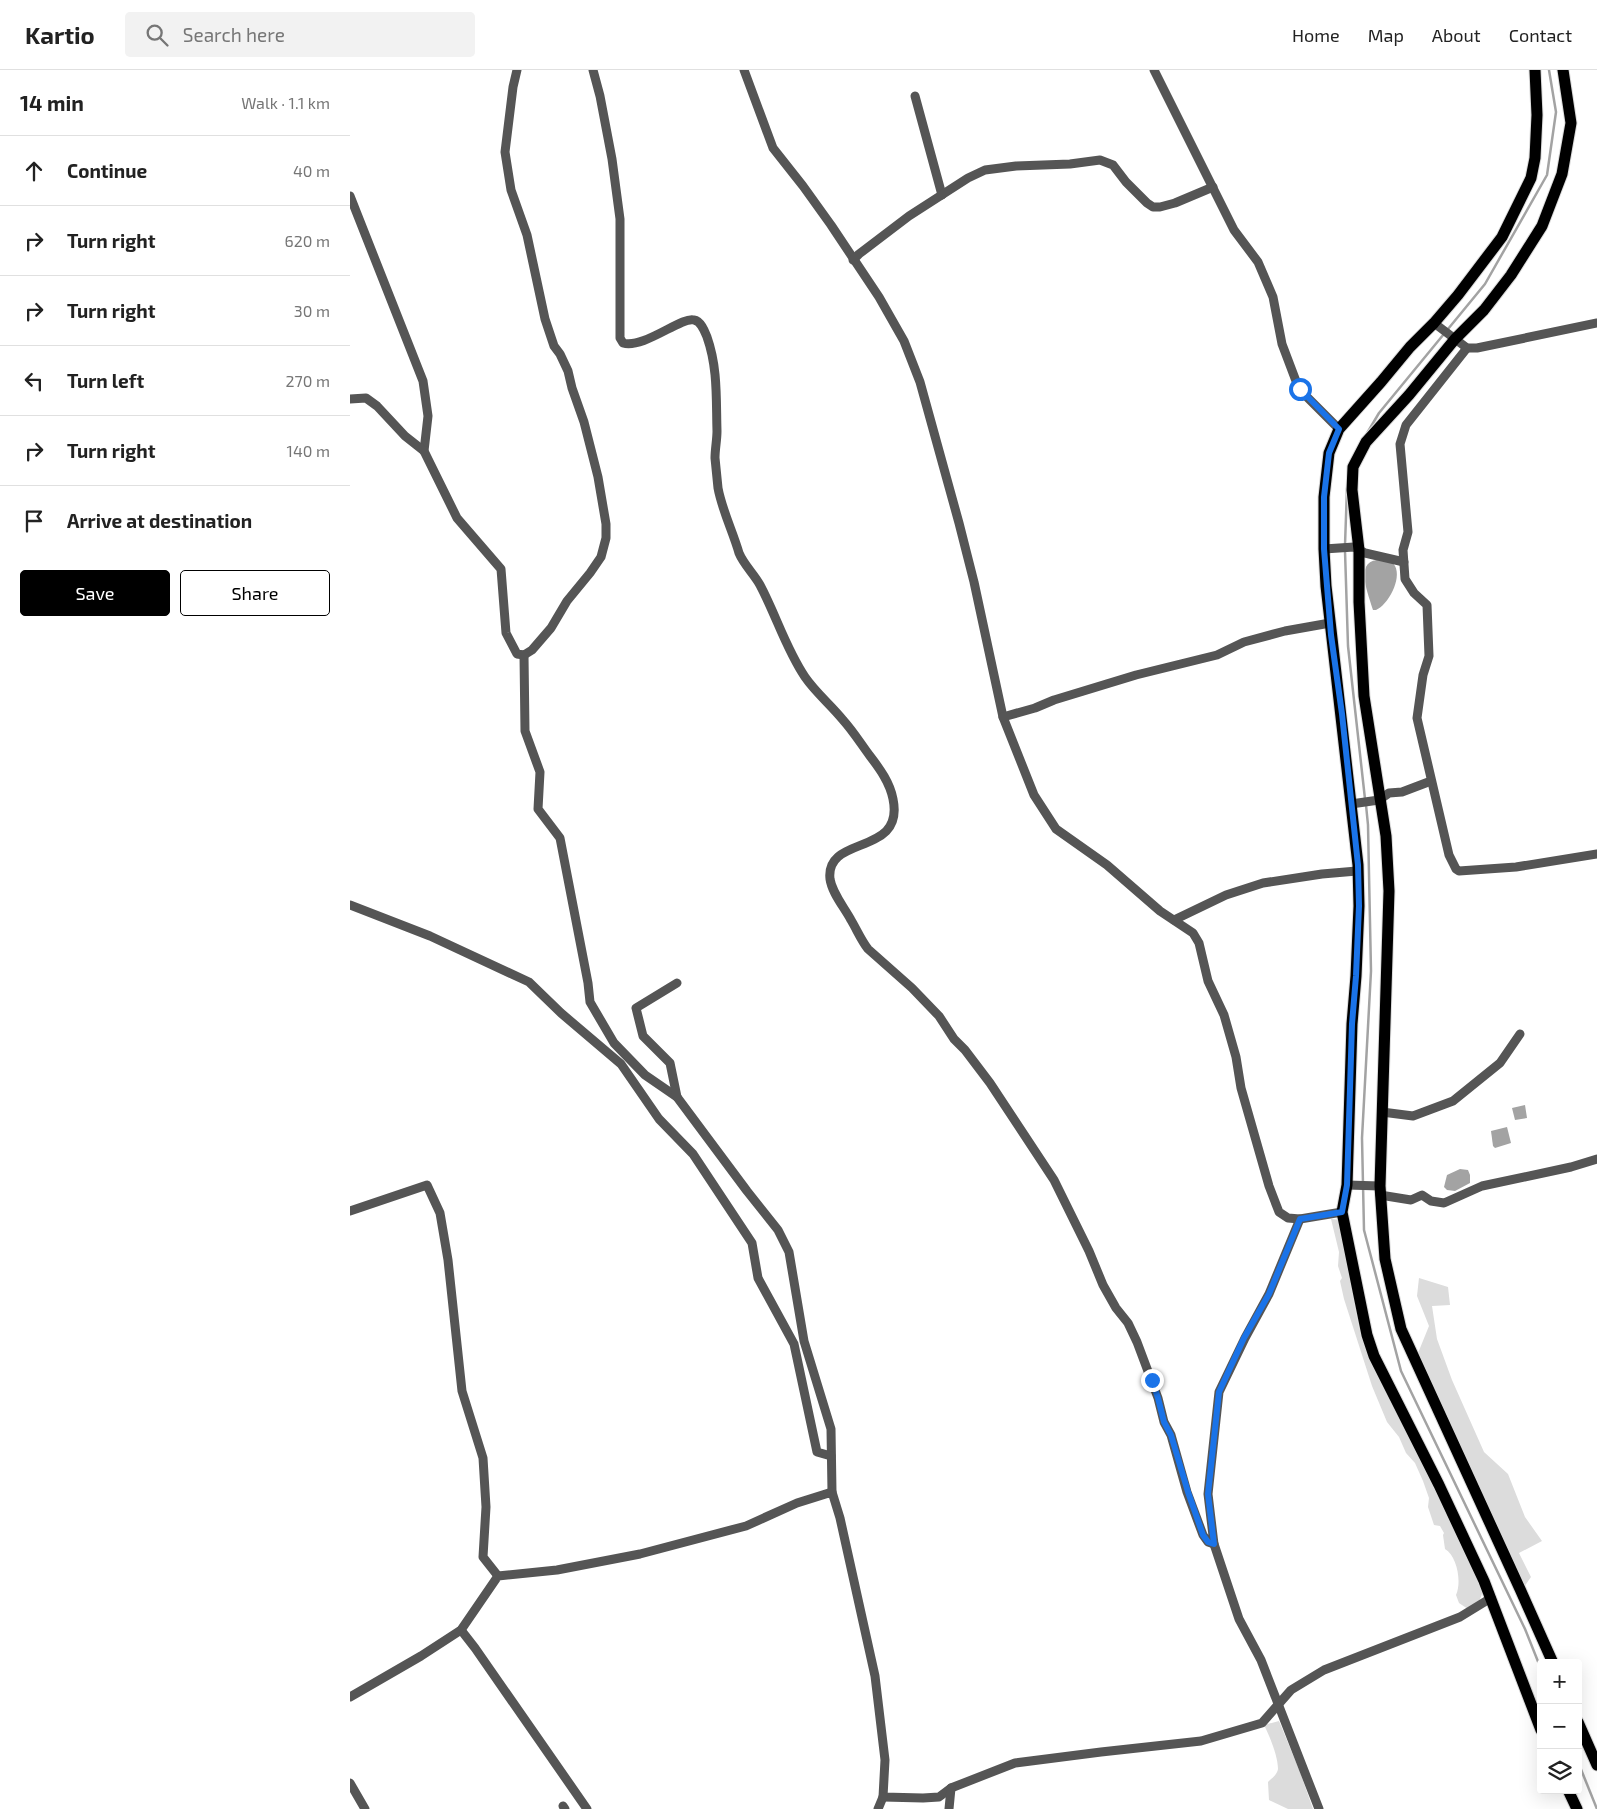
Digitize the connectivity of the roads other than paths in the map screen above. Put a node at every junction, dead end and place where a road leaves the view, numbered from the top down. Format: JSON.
{"nodes":[{"id":1,"x":516,"y":70,"type":"edge"},
{"id":2,"x":593,"y":70,"type":"edge"},
{"id":3,"x":744,"y":70,"type":"edge"},
{"id":4,"x":1154,"y":70,"type":"edge"},
{"id":5,"x":1535,"y":70,"type":"edge"},
{"id":6,"x":1563,"y":70,"type":"edge"},
{"id":7,"x":915,"y":96,"type":"dead end"},
{"id":8,"x":1213,"y":187,"type":"junction"},
{"id":9,"x":942,"y":195,"type":"junction"},
{"id":10,"x":350,"y":196,"type":"edge"},
{"id":11,"x":853,"y":260,"type":"junction"},
{"id":12,"x":1597,"y":323,"type":"edge"},
{"id":13,"x":1438,"y":326,"type":"junction"},
{"id":14,"x":1453,"y":338,"type":"junction"},
{"id":15,"x":1467,"y":348,"type":"junction"},
{"id":16,"x":350,"y":398,"type":"edge"},
{"id":17,"x":1339,"y":429,"type":"junction"},
{"id":18,"x":424,"y":451,"type":"junction"},
{"id":19,"x":1330,"y":549,"type":"junction"},
{"id":20,"x":1356,"y":549,"type":"junction"},
{"id":21,"x":1404,"y":562,"type":"junction"},
{"id":22,"x":1330,"y":623,"type":"junction"},
{"id":23,"x":524,"y":655,"type":"junction"},
{"id":24,"x":1003,"y":717,"type":"junction"},
{"id":25,"x":1432,"y":781,"type":"junction"},
{"id":26,"x":1380,"y":800,"type":"junction"},
{"id":27,"x":1352,"y":804,"type":"junction"},
{"id":28,"x":1597,"y":854,"type":"edge"},
{"id":29,"x":1357,"y":871,"type":"junction"},
{"id":30,"x":350,"y":905,"type":"edge"},
{"id":31,"x":1174,"y":920,"type":"junction"},
{"id":32,"x":677,"y":983,"type":"dead end"},
{"id":33,"x":1520,"y":1034,"type":"dead end"},
{"id":34,"x":677,"y":1097,"type":"junction"},
{"id":35,"x":1382,"y":1112,"type":"junction"},
{"id":36,"x":1597,"y":1159,"type":"edge"},
{"id":37,"x":1347,"y":1185,"type":"junction"},
{"id":38,"x":1380,"y":1190,"type":"junction"},
{"id":39,"x":350,"y":1211,"type":"edge"},
{"id":40,"x":1342,"y":1212,"type":"junction"},
{"id":41,"x":1300,"y":1219,"type":"junction"},
{"id":42,"x":831,"y":1456,"type":"junction"},
{"id":43,"x":832,"y":1492,"type":"junction"},
{"id":44,"x":1214,"y":1544,"type":"junction"},
{"id":45,"x":498,"y":1576,"type":"junction"},
{"id":46,"x":1491,"y":1598,"type":"junction"},
{"id":47,"x":461,"y":1630,"type":"junction"},
{"id":48,"x":1550,"y":1659,"type":"edge"},
{"id":49,"x":350,"y":1697,"type":"edge"},
{"id":50,"x":1279,"y":1705,"type":"junction"},
{"id":51,"x":1537,"y":1720,"type":"edge"},
{"id":52,"x":1582,"y":1731,"type":"edge"},
{"id":53,"x":1597,"y":1765,"type":"edge"},
{"id":54,"x":350,"y":1783,"type":"edge"},
{"id":55,"x":951,"y":1788,"type":"junction"},
{"id":56,"x":1570,"y":1794,"type":"edge"},
{"id":57,"x":883,"y":1798,"type":"junction"},
{"id":58,"x":365,"y":1809,"type":"edge"},
{"id":59,"x":587,"y":1809,"type":"edge"},
{"id":60,"x":878,"y":1809,"type":"edge"},
{"id":61,"x":949,"y":1809,"type":"edge"},
{"id":62,"x":1319,"y":1809,"type":"edge"},
{"id":63,"x":1576,"y":1809,"type":"edge"}],
"edges":[{"from":1,"to":23,"type":"street"},
{"from":2,"to":44,"type":"street"},
{"from":3,"to":11,"type":"street"},
{"from":4,"to":8,"type":"street"},
{"from":5,"to":13,"type":"main road"},
{"from":6,"to":14,"type":"main road"},
{"from":7,"to":9,"type":"street"},
{"from":8,"to":9,"type":"street"},
{"from":8,"to":17,"type":"street"},
{"from":9,"to":11,"type":"street"},
{"from":10,"to":18,"type":"street"},
{"from":11,"to":24,"type":"street"},
{"from":12,"to":15,"type":"street"},
{"from":13,"to":14,"type":"street"},
{"from":13,"to":17,"type":"main road"},
{"from":14,"to":15,"type":"street"},
{"from":14,"to":20,"type":"main road"},
{"from":15,"to":21,"type":"street"},
{"from":16,"to":18,"type":"street"},
{"from":17,"to":19,"type":"main road"},
{"from":18,"to":23,"type":"street"},
{"from":19,"to":20,"type":"street"},
{"from":19,"to":22,"type":"main road"},
{"from":20,"to":21,"type":"street"},
{"from":20,"to":26,"type":"main road"},
{"from":21,"to":25,"type":"street"},
{"from":22,"to":24,"type":"street"},
{"from":22,"to":27,"type":"main road"},
{"from":23,"to":34,"type":"street"},
{"from":24,"to":31,"type":"street"},
{"from":25,"to":26,"type":"street"},
{"from":25,"to":28,"type":"street"},
{"from":26,"to":27,"type":"street"},
{"from":26,"to":35,"type":"main road"},
{"from":27,"to":29,"type":"main road"},
{"from":29,"to":31,"type":"street"},
{"from":29,"to":37,"type":"main road"},
{"from":30,"to":42,"type":"street"},
{"from":31,"to":41,"type":"street"},
{"from":32,"to":34,"type":"street"},
{"from":33,"to":35,"type":"street"},
{"from":34,"to":42,"type":"street"},
{"from":35,"to":38,"type":"main road"},
{"from":36,"to":38,"type":"street"},
{"from":37,"to":38,"type":"street"},
{"from":37,"to":40,"type":"main road"},
{"from":38,"to":48,"type":"main road"},
{"from":39,"to":45,"type":"street"},
{"from":40,"to":41,"type":"street"},
{"from":40,"to":46,"type":"main road"},
{"from":41,"to":44,"type":"street"},
{"from":42,"to":43,"type":"street"},
{"from":43,"to":45,"type":"street"},
{"from":43,"to":57,"type":"street"},
{"from":44,"to":50,"type":"street"},
{"from":45,"to":47,"type":"street"},
{"from":46,"to":50,"type":"street"},
{"from":46,"to":51,"type":"main road"},
{"from":47,"to":49,"type":"street"},
{"from":47,"to":59,"type":"street"},
{"from":50,"to":55,"type":"street"},
{"from":50,"to":62,"type":"street"},
{"from":52,"to":53,"type":"main road"},
{"from":54,"to":58,"type":"street"},
{"from":55,"to":57,"type":"street"},
{"from":55,"to":61,"type":"street"},
{"from":56,"to":63,"type":"main road"},
{"from":57,"to":60,"type":"street"}]}
